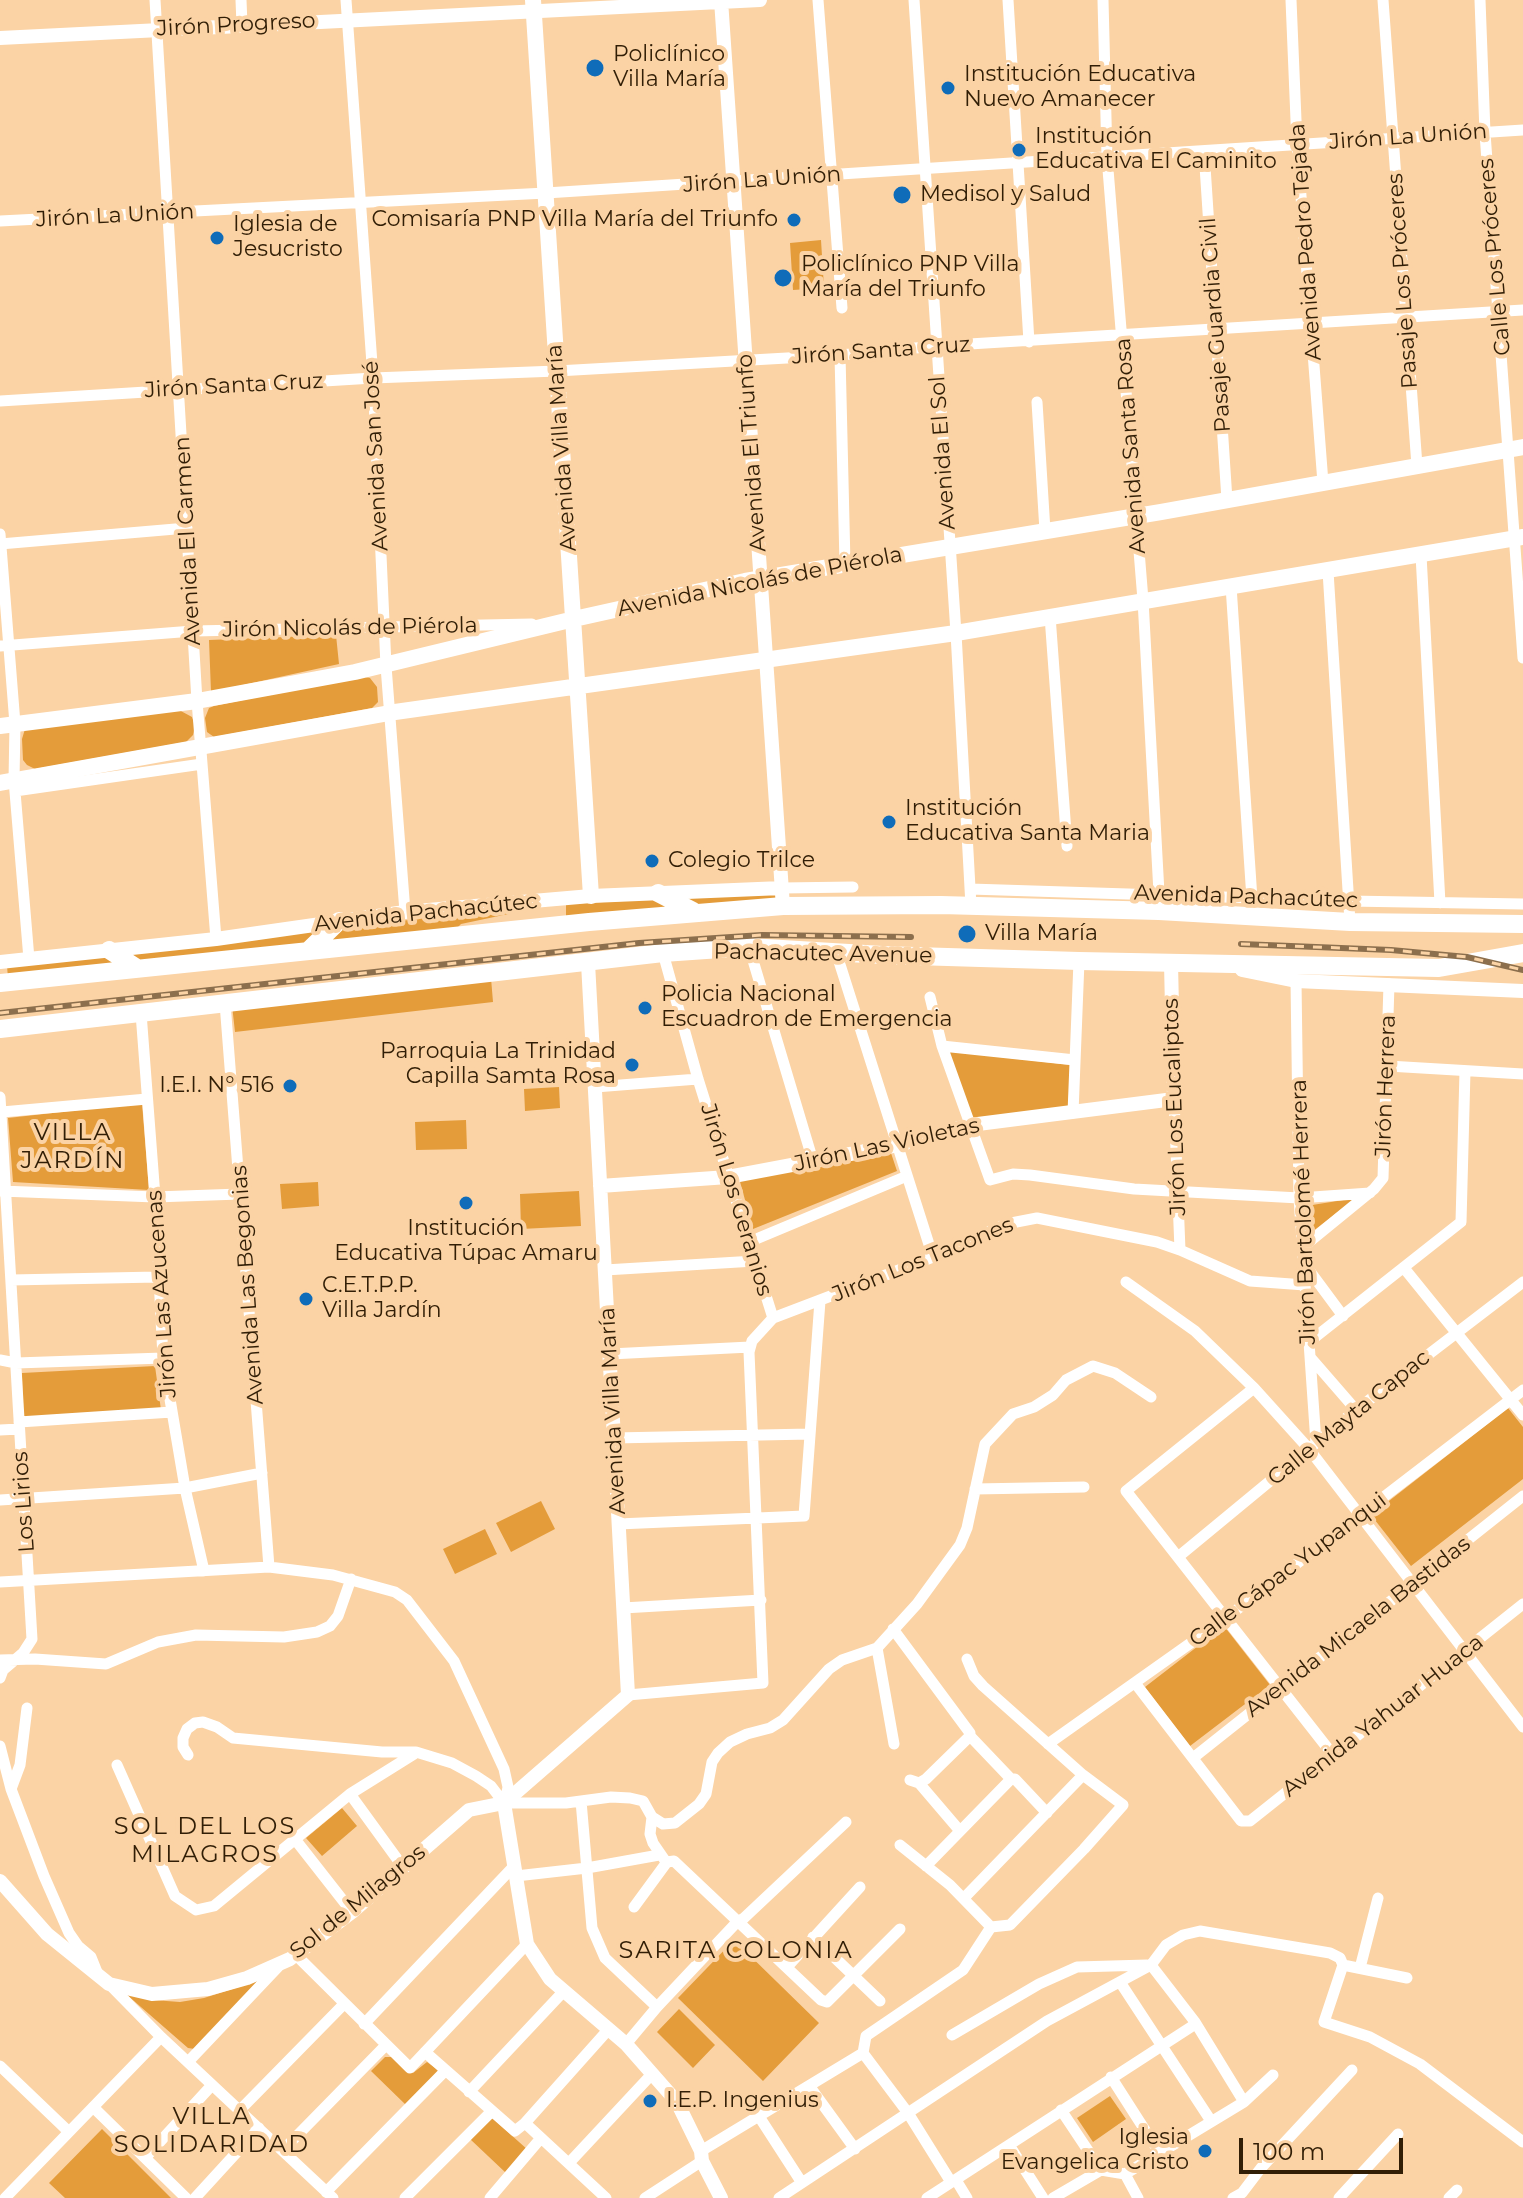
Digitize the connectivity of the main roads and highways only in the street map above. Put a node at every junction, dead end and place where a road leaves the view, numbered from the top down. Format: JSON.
{"nodes":[{"id":1,"x":534,"y":6,"type":"edge"},
{"id":2,"x":1516,"y":448,"type":"edge"},
{"id":3,"x":1518,"y":537,"type":"edge"},
{"id":4,"x":574,"y":619,"type":"junction"},
{"id":5,"x":577,"y":687,"type":"junction"},
{"id":6,"x":7,"y":725,"type":"edge"},
{"id":7,"x":10,"y":785,"type":"edge"},
{"id":8,"x":658,"y":893,"type":"road end"},
{"id":9,"x":591,"y":896,"type":"road end"},
{"id":10,"x":696,"y":912,"type":"junction"},
{"id":11,"x":339,"y":921,"type":"road end"},
{"id":12,"x":1523,"y":924,"type":"edge"},
{"id":13,"x":109,"y":950,"type":"road end"},
{"id":14,"x":308,"y":951,"type":"junction"},
{"id":15,"x":1523,"y":953,"type":"edge"},
{"id":16,"x":137,"y":968,"type":"junction"},
{"id":17,"x":0,"y":983,"type":"edge"},
{"id":18,"x":0,"y":1029,"type":"edge"}],
"edges":[{"from":1,"to":4,"type":"main road","name":"Avenida Villa María"},
{"from":2,"to":4,"type":"main road","name":"Avenida Nicolás de Piérola"},
{"from":3,"to":5,"type":"main road"},
{"from":4,"to":5,"type":"main road","name":"Avenida Villa María"},
{"from":4,"to":6,"type":"main road","name":"Avenida Nicolás de Piérola"},
{"from":5,"to":7,"type":"main road"},
{"from":5,"to":9,"type":"main road","name":"Avenida Villa María"},
{"from":8,"to":10,"type":"main road"},
{"from":10,"to":12,"type":"main road","name":"Avenida Pachacútec"},
{"from":10,"to":14,"type":"main road","name":"Avenida Pachacútec"},
{"from":11,"to":14,"type":"main road"},
{"from":13,"to":16,"type":"main road"},
{"from":14,"to":16,"type":"main road","name":"Avenida Pachacútec"},
{"from":15,"to":18,"type":"main road","name":"Pachacutec Avenue"},
{"from":16,"to":17,"type":"main road","name":"Avenida Pachacútec"}]}
